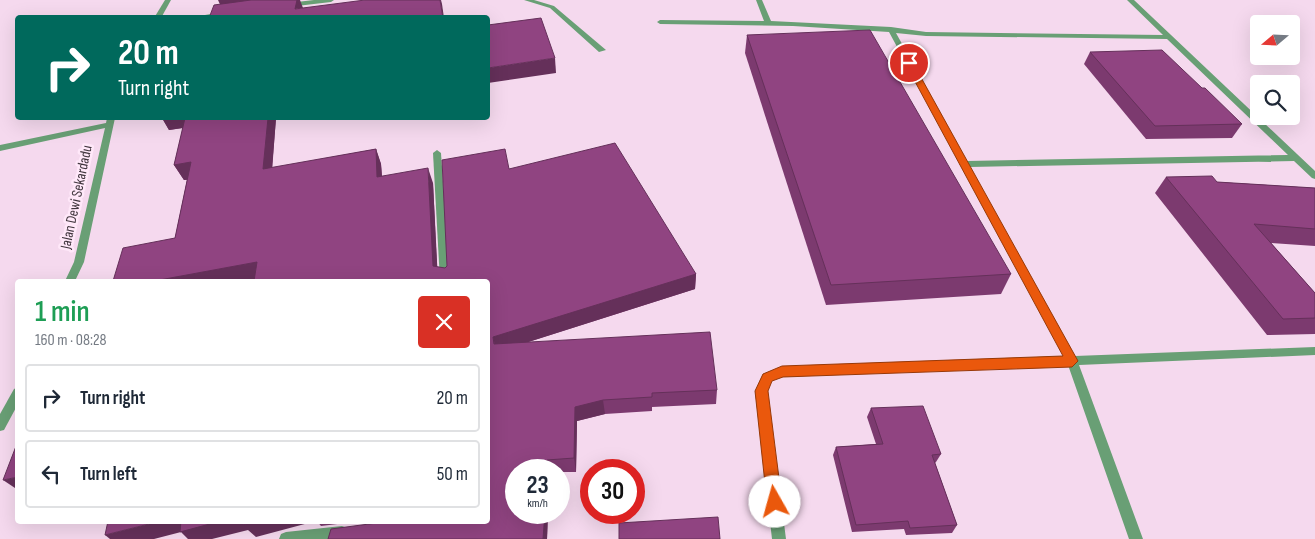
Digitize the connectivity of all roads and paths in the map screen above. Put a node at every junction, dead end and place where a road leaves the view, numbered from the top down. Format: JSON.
{"nodes":[{"id":1,"x":168,"y":0,"type":"edge"},
{"id":2,"x":330,"y":0,"type":"edge"},
{"id":3,"x":527,"y":0,"type":"edge"},
{"id":4,"x":759,"y":0,"type":"edge"},
{"id":5,"x":1130,"y":0,"type":"edge"},
{"id":6,"x":284,"y":6,"type":"edge"},
{"id":7,"x":228,"y":13,"type":"edge"},
{"id":8,"x":160,"y":15,"type":"edge"},
{"id":9,"x":213,"y":15,"type":"edge"},
{"id":10,"x":660,"y":22,"type":"dead end"},
{"id":11,"x":770,"y":24,"type":"junction"},
{"id":12,"x":891,"y":29,"type":"junction"},
{"id":13,"x":1167,"y":37,"type":"junction"},
{"id":14,"x":602,"y":50,"type":"dead end"},
{"id":15,"x":110,"y":121,"type":"edge"},
{"id":16,"x":0,"y":148,"type":"edge"},
{"id":17,"x":438,"y":153,"type":"dead end"},
{"id":18,"x":1296,"y":158,"type":"junction"},
{"id":19,"x":963,"y":164,"type":"junction"},
{"id":20,"x":1315,"y":176,"type":"edge"},
{"id":21,"x":71,"y":279,"type":"edge"},
{"id":22,"x":445,"y":279,"type":"edge"},
{"id":23,"x":1315,"y":351,"type":"edge"},
{"id":24,"x":1072,"y":361,"type":"junction"},
{"id":25,"x":15,"y":398,"type":"edge"},
{"id":26,"x":0,"y":426,"type":"edge"},
{"id":27,"x":352,"y":532,"type":"edge"},
{"id":28,"x":286,"y":539,"type":"edge"},
{"id":29,"x":779,"y":539,"type":"edge"},
{"id":30,"x":1136,"y":539,"type":"edge"}],
"edges":[{"from":1,"to":8,"type":"street"},
{"from":2,"to":6,"type":"street"},
{"from":3,"to":14,"type":"street"},
{"from":4,"to":11,"type":"street"},
{"from":5,"to":13,"type":"street"},
{"from":7,"to":9,"type":"street"},
{"from":10,"to":11,"type":"street"},
{"from":11,"to":12,"type":"street"},
{"from":12,"to":13,"type":"street"},
{"from":12,"to":19,"type":"street"},
{"from":13,"to":18,"type":"street"},
{"from":15,"to":16,"type":"street"},
{"from":15,"to":21,"type":"street","name":"Jalan Dewi Sekardadu"},
{"from":17,"to":22,"type":"street"},
{"from":18,"to":19,"type":"street"},
{"from":18,"to":20,"type":"street"},
{"from":19,"to":24,"type":"street"},
{"from":23,"to":24,"type":"street"},
{"from":24,"to":29,"type":"street"},
{"from":24,"to":30,"type":"street"},
{"from":25,"to":26,"type":"street"},
{"from":27,"to":28,"type":"street"}]}
